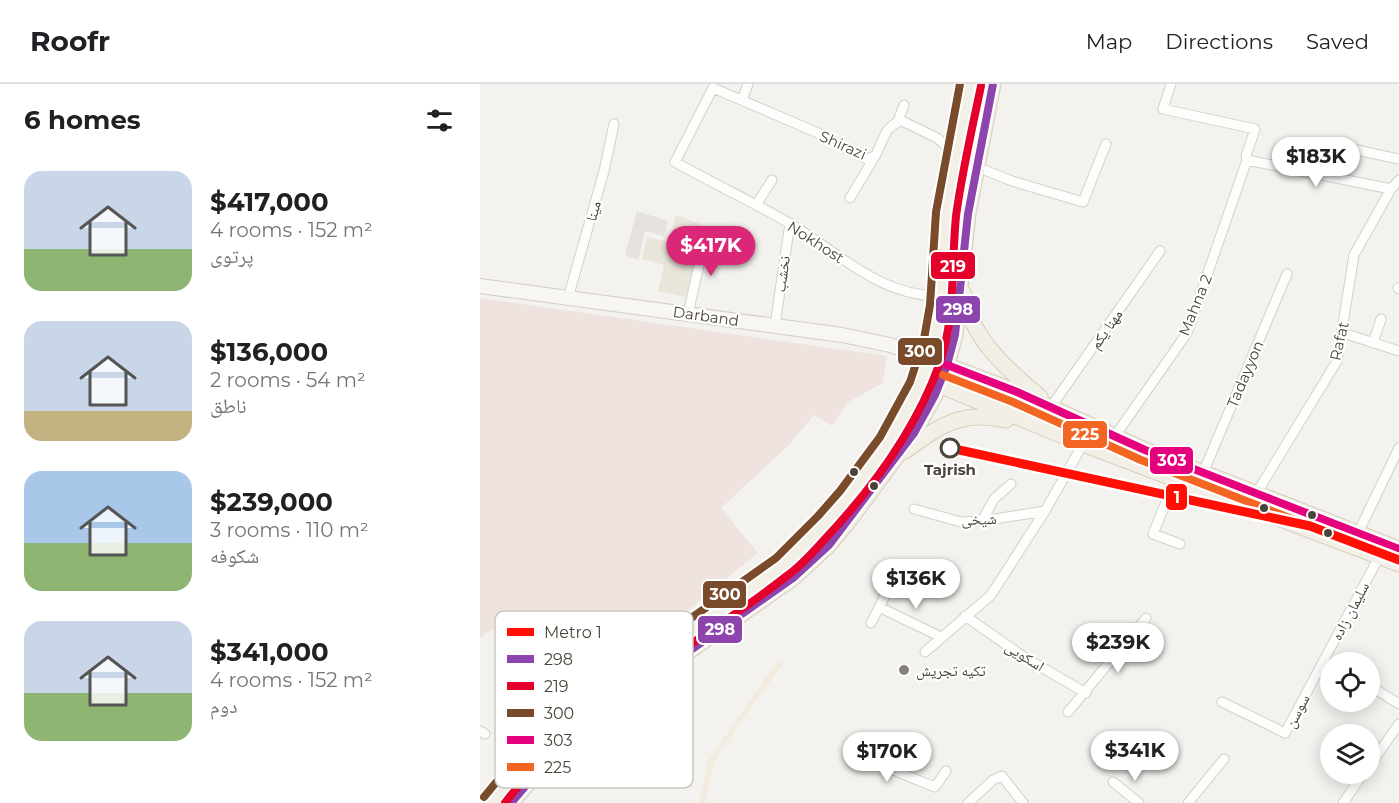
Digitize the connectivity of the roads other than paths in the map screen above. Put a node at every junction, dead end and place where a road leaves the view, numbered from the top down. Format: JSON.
{"nodes":[{"id":1,"x":748,"y":84,"type":"edge"},
{"id":2,"x":971,"y":84,"type":"edge"},
{"id":3,"x":993,"y":84,"type":"edge"},
{"id":4,"x":1171,"y":84,"type":"edge"},
{"id":5,"x":742,"y":100,"type":"junction"},
{"id":6,"x":904,"y":105,"type":"dead end"},
{"id":7,"x":898,"y":121,"type":"junction"},
{"id":8,"x":614,"y":124,"type":"dead end"},
{"id":9,"x":1106,"y":144,"type":"dead end"},
{"id":10,"x":1357,"y":150,"type":"dead end"},
{"id":11,"x":956,"y":154,"type":"junction"},
{"id":12,"x":875,"y":156,"type":"junction"},
{"id":13,"x":1399,"y":159,"type":"edge"},
{"id":14,"x":1247,"y":160,"type":"junction"},
{"id":15,"x":977,"y":167,"type":"junction"},
{"id":16,"x":772,"y":180,"type":"dead end"},
{"id":17,"x":1399,"y":180,"type":"edge"},
{"id":18,"x":1391,"y":189,"type":"junction"},
{"id":19,"x":850,"y":198,"type":"dead end"},
{"id":20,"x":756,"y":205,"type":"junction"},
{"id":21,"x":790,"y":224,"type":"junction"},
{"id":22,"x":706,"y":234,"type":"dead end"},
{"id":23,"x":1160,"y":251,"type":"dead end"},
{"id":24,"x":1287,"y":274,"type":"dead end"},
{"id":25,"x":962,"y":278,"type":"junction"},
{"id":26,"x":480,"y":286,"type":"edge"},
{"id":27,"x":939,"y":296,"type":"junction"},
{"id":28,"x":568,"y":298,"type":"junction"},
{"id":29,"x":688,"y":314,"type":"junction"},
{"id":30,"x":1381,"y":319,"type":"dead end"},
{"id":31,"x":775,"y":325,"type":"junction"},
{"id":32,"x":1343,"y":333,"type":"junction"},
{"id":33,"x":1373,"y":343,"type":"junction"},
{"id":34,"x":1399,"y":351,"type":"edge"},
{"id":35,"x":930,"y":359,"type":"junction"},
{"id":36,"x":947,"y":365,"type":"junction"},
{"id":37,"x":923,"y":378,"type":"junction"},
{"id":38,"x":939,"y":386,"type":"junction"},
{"id":39,"x":1017,"y":392,"type":"junction"},
{"id":40,"x":1052,"y":407,"type":"junction"},
{"id":41,"x":1008,"y":413,"type":"junction"},
{"id":42,"x":1033,"y":425,"type":"junction"},
{"id":43,"x":1115,"y":436,"type":"junction"},
{"id":44,"x":1083,"y":444,"type":"junction"},
{"id":45,"x":1399,"y":448,"type":"edge"},
{"id":46,"x":898,"y":457,"type":"junction"},
{"id":47,"x":1203,"y":473,"type":"junction"},
{"id":48,"x":1175,"y":480,"type":"junction"},
{"id":49,"x":1011,"y":484,"type":"dead end"},
{"id":50,"x":1256,"y":494,"type":"junction"},
{"id":51,"x":914,"y":510,"type":"dead end"},
{"id":52,"x":1045,"y":511,"type":"junction"},
{"id":53,"x":982,"y":521,"type":"junction"},
{"id":54,"x":1358,"y":533,"type":"junction"},
{"id":55,"x":1180,"y":544,"type":"dead end"},
{"id":56,"x":1399,"y":549,"type":"edge"},
{"id":57,"x":1379,"y":557,"type":"junction"},
{"id":58,"x":1399,"y":564,"type":"edge"},
{"id":59,"x":889,"y":588,"type":"dead end"},
{"id":60,"x":879,"y":607,"type":"junction"},
{"id":61,"x":964,"y":616,"type":"junction"},
{"id":62,"x":1146,"y":618,"type":"dead end"},
{"id":63,"x":871,"y":622,"type":"dead end"},
{"id":64,"x":693,"y":630,"type":"edge"},
{"id":65,"x":941,"y":637,"type":"junction"},
{"id":66,"x":693,"y":648,"type":"edge"},
{"id":67,"x":925,"y":652,"type":"dead end"},
{"id":68,"x":1332,"y":652,"type":"edge"},
{"id":69,"x":1320,"y":674,"type":"edge"},
{"id":70,"x":1380,"y":692,"type":"edge"},
{"id":71,"x":1086,"y":693,"type":"junction"},
{"id":72,"x":1222,"y":702,"type":"dead end"},
{"id":73,"x":1399,"y":704,"type":"edge"},
{"id":74,"x":1068,"y":712,"type":"dead end"},
{"id":75,"x":1399,"y":724,"type":"edge"},
{"id":76,"x":1395,"y":737,"type":"edge"},
{"id":77,"x":855,"y":748,"type":"dead end"},
{"id":78,"x":1380,"y":754,"type":"edge"},
{"id":79,"x":1224,"y":759,"type":"dead end"},
{"id":80,"x":946,"y":771,"type":"dead end"},
{"id":81,"x":1113,"y":782,"type":"dead end"},
{"id":82,"x":1356,"y":784,"type":"edge"},
{"id":83,"x":505,"y":788,"type":"edge"},
{"id":84,"x":524,"y":788,"type":"edge"},
{"id":85,"x":492,"y":803,"type":"edge"},
{"id":86,"x":511,"y":803,"type":"edge"},
{"id":87,"x":968,"y":803,"type":"edge"},
{"id":88,"x":1023,"y":803,"type":"edge"},
{"id":89,"x":1139,"y":803,"type":"edge"},
{"id":90,"x":1188,"y":803,"type":"edge"},
{"id":91,"x":1343,"y":803,"type":"edge"}],
"edges":[{"from":1,"to":5,"type":"street"},
{"from":2,"to":11,"type":"main road"},
{"from":3,"to":15,"type":"main road"},
{"from":4,"to":14,"type":"street","name":"Mahna 2"},
{"from":5,"to":12,"type":"street","name":"Shirazi"},
{"from":5,"to":20,"type":"street","name":"Nokhost"},
{"from":6,"to":7,"type":"street","name":"Shirazi"},
{"from":7,"to":11,"type":"street"},
{"from":7,"to":12,"type":"street","name":"Shirazi"},
{"from":8,"to":28,"type":"street","name":"مینا"},
{"from":9,"to":15,"type":"street"},
{"from":10,"to":13,"type":"street"},
{"from":11,"to":27,"type":"main road"},
{"from":12,"to":19,"type":"street"},
{"from":14,"to":18,"type":"street"},
{"from":14,"to":43,"type":"street","name":"Mahna 2"},
{"from":15,"to":25,"type":"main road"},
{"from":16,"to":20,"type":"street"},
{"from":17,"to":18,"type":"street","name":"Rafat"},
{"from":18,"to":32,"type":"street","name":"Rafat"},
{"from":20,"to":21,"type":"street","name":"Nokhost"},
{"from":21,"to":27,"type":"street","name":"Nokhost"},
{"from":21,"to":31,"type":"street","name":"نخشب"},
{"from":22,"to":29,"type":"street"},
{"from":23,"to":40,"type":"street","name":"مهنا یکم"},
{"from":24,"to":47,"type":"street","name":"Tadayyon"},
{"from":25,"to":36,"type":"main road"},
{"from":25,"to":40,"type":"main road"},
{"from":26,"to":28,"type":"main road","name":"Darband"},
{"from":27,"to":35,"type":"main road"},
{"from":28,"to":29,"type":"main road","name":"Darband"},
{"from":29,"to":31,"type":"main road","name":"Darband"},
{"from":30,"to":33,"type":"street"},
{"from":31,"to":35,"type":"main road","name":"Darband"},
{"from":32,"to":33,"type":"street"},
{"from":32,"to":50,"type":"street","name":"Rafat"},
{"from":33,"to":34,"type":"street"},
{"from":35,"to":36,"type":"main road"},
{"from":35,"to":37,"type":"main road"},
{"from":36,"to":38,"type":"main road"},
{"from":36,"to":39,"type":"main road"},
{"from":37,"to":38,"type":"main road"},
{"from":37,"to":64,"type":"main road"},
{"from":38,"to":41,"type":"main road"},
{"from":38,"to":46,"type":"main road"},
{"from":39,"to":40,"type":"main road"},
{"from":39,"to":41,"type":"main road"},
{"from":40,"to":43,"type":"main road"},
{"from":41,"to":42,"type":"main road"},
{"from":42,"to":44,"type":"main road"},
{"from":42,"to":46,"type":"main road"},
{"from":43,"to":47,"type":"main road"},
{"from":44,"to":48,"type":"main road"},
{"from":44,"to":52,"type":"street"},
{"from":45,"to":54,"type":"street"},
{"from":46,"to":66,"type":"main road"},
{"from":47,"to":50,"type":"main road"},
{"from":48,"to":55,"type":"street"},
{"from":48,"to":57,"type":"main road"},
{"from":49,"to":53,"type":"street"},
{"from":50,"to":54,"type":"main road"},
{"from":51,"to":53,"type":"street","name":"شیخی"},
{"from":52,"to":53,"type":"street","name":"شیخی"},
{"from":52,"to":61,"type":"street"},
{"from":54,"to":56,"type":"main road"},
{"from":57,"to":58,"type":"main road"},
{"from":57,"to":68,"type":"street","name":"سلیمان زاده"},
{"from":59,"to":60,"type":"street"},
{"from":60,"to":63,"type":"street"},
{"from":60,"to":65,"type":"street"},
{"from":61,"to":65,"type":"street"},
{"from":61,"to":71,"type":"street","name":"اسکویی"},
{"from":62,"to":71,"type":"street"},
{"from":65,"to":67,"type":"street"},
{"from":69,"to":72,"type":"street","name":"سوسن"},
{"from":70,"to":73,"type":"street"},
{"from":71,"to":74,"type":"street"},
{"from":75,"to":76,"type":"street"},
{"from":76,"to":78,"type":"street"},
{"from":77,"to":80,"type":"street"},
{"from":79,"to":90,"type":"street"},
{"from":81,"to":89,"type":"street"},
{"from":82,"to":91,"type":"street"},
{"from":83,"to":85,"type":"main road"},
{"from":84,"to":86,"type":"main road"},
{"from":87,"to":88,"type":"street"}]}
